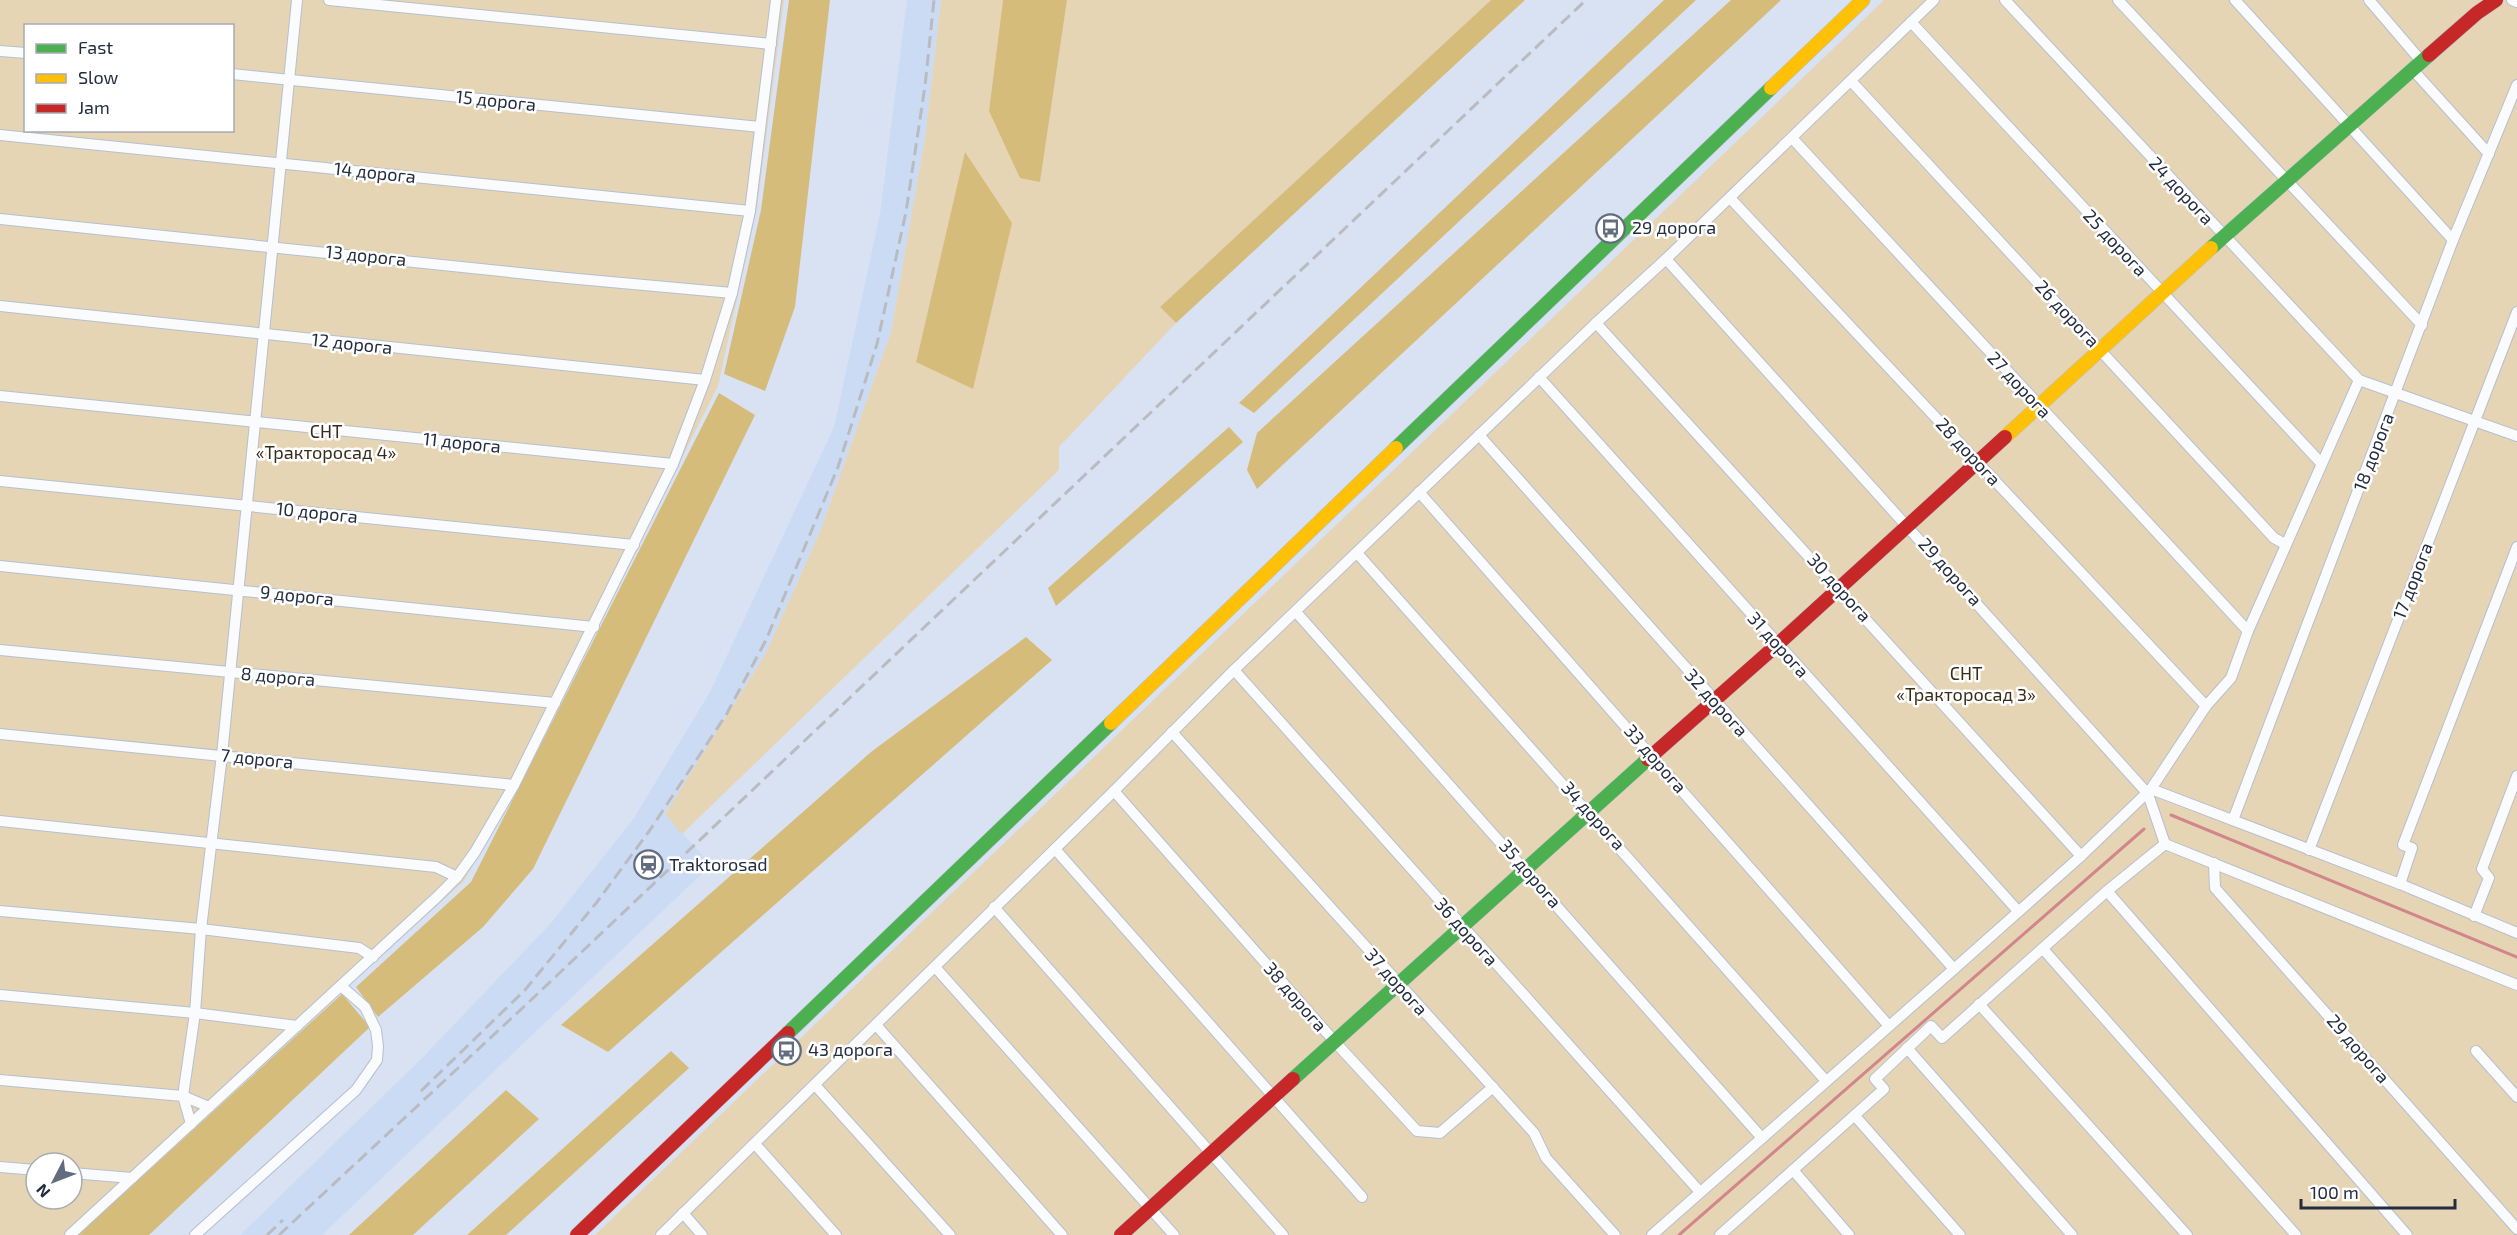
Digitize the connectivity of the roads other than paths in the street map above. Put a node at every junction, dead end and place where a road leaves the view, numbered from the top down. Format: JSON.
{"nodes":[{"id":1,"x":297,"y":0,"type":"edge"},
{"id":2,"x":329,"y":0,"type":"edge"},
{"id":3,"x":776,"y":0,"type":"edge"},
{"id":4,"x":1863,"y":0,"type":"edge"},
{"id":5,"x":1934,"y":0,"type":"edge"},
{"id":6,"x":2005,"y":0,"type":"edge"},
{"id":7,"x":2118,"y":0,"type":"edge"},
{"id":8,"x":2235,"y":0,"type":"edge"},
{"id":9,"x":2369,"y":0,"type":"edge"},
{"id":10,"x":2496,"y":0,"type":"edge"},
{"id":11,"x":2512,"y":0,"type":"edge"},
{"id":12,"x":2517,"y":2,"type":"edge"},
{"id":13,"x":1911,"y":22,"type":"junction"},
{"id":14,"x":771,"y":44,"type":"junction"},
{"id":15,"x":0,"y":51,"type":"edge"},
{"id":16,"x":24,"y":53,"type":"edge"},
{"id":17,"x":2418,"y":66,"type":"junction"},
{"id":18,"x":234,"y":74,"type":"edge"},
{"id":19,"x":288,"y":80,"type":"junction"},
{"id":20,"x":1851,"y":81,"type":"junction"},
{"id":21,"x":2517,"y":85,"type":"edge"},
{"id":22,"x":2349,"y":126,"type":"junction"},
{"id":23,"x":760,"y":127,"type":"junction"},
{"id":24,"x":0,"y":135,"type":"edge"},
{"id":25,"x":1792,"y":138,"type":"junction"},
{"id":26,"x":2490,"y":154,"type":"junction"},
{"id":27,"x":280,"y":163,"type":"junction"},
{"id":28,"x":2287,"y":181,"type":"junction"},
{"id":29,"x":1730,"y":198,"type":"junction"},
{"id":30,"x":750,"y":210,"type":"junction"},
{"id":31,"x":0,"y":219,"type":"edge"},
{"id":32,"x":2224,"y":236,"type":"junction"},
{"id":33,"x":2452,"y":240,"type":"junction"},
{"id":34,"x":272,"y":246,"type":"junction"},
{"id":35,"x":1666,"y":259,"type":"junction"},
{"id":36,"x":732,"y":293,"type":"junction"},
{"id":37,"x":2163,"y":294,"type":"junction"},
{"id":38,"x":0,"y":306,"type":"edge"},
{"id":39,"x":2517,"y":312,"type":"edge"},
{"id":40,"x":1596,"y":323,"type":"junction"},
{"id":41,"x":2422,"y":325,"type":"junction"},
{"id":42,"x":263,"y":334,"type":"junction"},
{"id":43,"x":2101,"y":351,"type":"junction"},
{"id":44,"x":1539,"y":377,"type":"junction"},
{"id":45,"x":705,"y":380,"type":"junction"},
{"id":46,"x":2359,"y":380,"type":"junction"},
{"id":47,"x":2396,"y":393,"type":"junction"},
{"id":48,"x":0,"y":396,"type":"edge"},
{"id":49,"x":2039,"y":407,"type":"junction"},
{"id":50,"x":2474,"y":421,"type":"junction"},
{"id":51,"x":254,"y":422,"type":"junction"},
{"id":52,"x":1479,"y":435,"type":"junction"},
{"id":53,"x":2517,"y":436,"type":"edge"},
{"id":54,"x":1978,"y":463,"type":"junction"},
{"id":55,"x":2321,"y":463,"type":"junction"},
{"id":56,"x":673,"y":465,"type":"junction"},
{"id":57,"x":0,"y":481,"type":"edge"},
{"id":58,"x":1419,"y":492,"type":"junction"},
{"id":59,"x":245,"y":506,"type":"junction"},
{"id":60,"x":1908,"y":526,"type":"junction"},
{"id":61,"x":2285,"y":544,"type":"junction"},
{"id":62,"x":634,"y":545,"type":"junction"},
{"id":63,"x":2517,"y":547,"type":"edge"},
{"id":64,"x":1358,"y":553,"type":"junction"},
{"id":65,"x":0,"y":566,"type":"edge"},
{"id":66,"x":1839,"y":588,"type":"junction"},
{"id":67,"x":238,"y":590,"type":"junction"},
{"id":68,"x":1296,"y":612,"type":"junction"},
{"id":69,"x":594,"y":627,"type":"junction"},
{"id":70,"x":2248,"y":630,"type":"junction"},
{"id":71,"x":1778,"y":644,"type":"junction"},
{"id":72,"x":0,"y":650,"type":"edge"},
{"id":73,"x":1234,"y":670,"type":"junction"},
{"id":74,"x":229,"y":672,"type":"junction"},
{"id":75,"x":1714,"y":700,"type":"junction"},
{"id":76,"x":555,"y":703,"type":"junction"},
{"id":77,"x":2206,"y":706,"type":"junction"},
{"id":78,"x":1172,"y":732,"type":"junction"},
{"id":79,"x":0,"y":734,"type":"edge"},
{"id":80,"x":1651,"y":754,"type":"junction"},
{"id":81,"x":222,"y":755,"type":"junction"},
{"id":82,"x":2517,"y":776,"type":"edge"},
{"id":83,"x":514,"y":784,"type":"junction"},
{"id":84,"x":1114,"y":791,"type":"junction"},
{"id":85,"x":2149,"y":791,"type":"junction"},
{"id":86,"x":1588,"y":811,"type":"junction"},
{"id":87,"x":2233,"y":820,"type":"junction"},
{"id":88,"x":0,"y":821,"type":"edge"},
{"id":89,"x":212,"y":843,"type":"junction"},
{"id":90,"x":2166,"y":844,"type":"junction"},
{"id":91,"x":1054,"y":849,"type":"junction"},
{"id":92,"x":2309,"y":850,"type":"junction"},
{"id":93,"x":2081,"y":856,"type":"junction"},
{"id":94,"x":2214,"y":863,"type":"junction"},
{"id":95,"x":1525,"y":868,"type":"junction"},
{"id":96,"x":457,"y":877,"type":"junction"},
{"id":97,"x":2400,"y":884,"type":"junction"},
{"id":98,"x":2107,"y":891,"type":"junction"},
{"id":99,"x":994,"y":907,"type":"junction"},
{"id":100,"x":0,"y":910,"type":"edge"},
{"id":101,"x":2018,"y":911,"type":"junction"},
{"id":102,"x":2474,"y":916,"type":"junction"},
{"id":103,"x":1461,"y":926,"type":"junction"},
{"id":104,"x":201,"y":929,"type":"junction"},
{"id":105,"x":2517,"y":933,"type":"edge"},
{"id":106,"x":2043,"y":949,"type":"junction"},
{"id":107,"x":373,"y":957,"type":"junction"},
{"id":108,"x":935,"y":967,"type":"junction"},
{"id":109,"x":1954,"y":969,"type":"junction"},
{"id":110,"x":1397,"y":983,"type":"junction"},
{"id":111,"x":2517,"y":985,"type":"edge"},
{"id":112,"x":341,"y":986,"type":"junction"},
{"id":113,"x":0,"y":995,"type":"edge"},
{"id":114,"x":1979,"y":1004,"type":"junction"},
{"id":115,"x":195,"y":1013,"type":"junction"},
{"id":116,"x":876,"y":1025,"type":"junction"},
{"id":117,"x":297,"y":1026,"type":"junction"},
{"id":118,"x":1889,"y":1026,"type":"junction"},
{"id":119,"x":1335,"y":1042,"type":"junction"},
{"id":120,"x":1907,"y":1048,"type":"junction"},
{"id":121,"x":2476,"y":1051,"type":"dead end"},
{"id":122,"x":0,"y":1080,"type":"edge"},
{"id":123,"x":1826,"y":1081,"type":"junction"},
{"id":124,"x":815,"y":1085,"type":"junction"},
{"id":125,"x":1493,"y":1087,"type":"junction"},
{"id":126,"x":183,"y":1096,"type":"junction"},
{"id":127,"x":2517,"y":1097,"type":"edge"},
{"id":128,"x":1272,"y":1098,"type":"junction"},
{"id":129,"x":209,"y":1107,"type":"junction"},
{"id":130,"x":1855,"y":1116,"type":"junction"},
{"id":131,"x":191,"y":1124,"type":"junction"},
{"id":132,"x":1762,"y":1138,"type":"junction"},
{"id":133,"x":755,"y":1144,"type":"junction"},
{"id":134,"x":1211,"y":1153,"type":"junction"},
{"id":135,"x":0,"y":1167,"type":"edge"},
{"id":136,"x":24,"y":1169,"type":"edge"},
{"id":137,"x":1793,"y":1170,"type":"junction"},
{"id":138,"x":84,"y":1174,"type":"edge"},
{"id":139,"x":132,"y":1178,"type":"junction"},
{"id":140,"x":1700,"y":1192,"type":"junction"},
{"id":141,"x":1362,"y":1197,"type":"dead end"},
{"id":142,"x":1150,"y":1208,"type":"junction"},
{"id":143,"x":683,"y":1214,"type":"junction"},
{"id":144,"x":2517,"y":1229,"type":"edge"},
{"id":145,"x":1724,"y":1234,"type":"edge"},
{"id":146,"x":70,"y":1235,"type":"edge"},
{"id":147,"x":195,"y":1235,"type":"edge"},
{"id":148,"x":577,"y":1235,"type":"edge"},
{"id":149,"x":661,"y":1235,"type":"edge"},
{"id":150,"x":702,"y":1235,"type":"edge"},
{"id":151,"x":836,"y":1235,"type":"edge"},
{"id":152,"x":950,"y":1235,"type":"edge"},
{"id":153,"x":1062,"y":1235,"type":"edge"},
{"id":154,"x":1121,"y":1235,"type":"edge"},
{"id":155,"x":1174,"y":1235,"type":"edge"},
{"id":156,"x":1283,"y":1235,"type":"edge"},
{"id":157,"x":1615,"y":1235,"type":"edge"},
{"id":158,"x":1652,"y":1235,"type":"edge"},
{"id":159,"x":1849,"y":1235,"type":"edge"},
{"id":160,"x":1960,"y":1235,"type":"edge"},
{"id":161,"x":2072,"y":1235,"type":"edge"},
{"id":162,"x":2187,"y":1235,"type":"edge"},
{"id":163,"x":2296,"y":1235,"type":"edge"},
{"id":164,"x":2407,"y":1235,"type":"edge"}],
"edges":[{"from":1,"to":19,"type":"street"},
{"from":2,"to":14,"type":"street"},
{"from":3,"to":14,"type":"street"},
{"from":4,"to":148,"type":"street"},
{"from":5,"to":13,"type":"street"},
{"from":6,"to":32,"type":"street","name":"24 дорога"},
{"from":7,"to":28,"type":"street"},
{"from":8,"to":22,"type":"street"},
{"from":9,"to":17,"type":"street"},
{"from":10,"to":17,"type":"street"},
{"from":11,"to":12,"type":"street"},
{"from":13,"to":20,"type":"street"},
{"from":13,"to":37,"type":"street","name":"25 дорога"},
{"from":14,"to":23,"type":"street"},
{"from":15,"to":16,"type":"street"},
{"from":17,"to":22,"type":"street"},
{"from":17,"to":26,"type":"street"},
{"from":18,"to":19,"type":"street","name":"15 дорога"},
{"from":19,"to":23,"type":"street","name":"15 дорога"},
{"from":19,"to":27,"type":"street"},
{"from":20,"to":25,"type":"street"},
{"from":20,"to":43,"type":"street","name":"26 дорога"},
{"from":21,"to":26,"type":"street","name":"18 дорога"},
{"from":22,"to":28,"type":"street"},
{"from":22,"to":33,"type":"street"},
{"from":23,"to":30,"type":"street"},
{"from":24,"to":27,"type":"street","name":"14 дорога"},
{"from":25,"to":29,"type":"street"},
{"from":25,"to":49,"type":"street","name":"27 дорога"},
{"from":26,"to":33,"type":"street","name":"18 дорога"},
{"from":27,"to":30,"type":"street","name":"14 дорога"},
{"from":27,"to":34,"type":"street"},
{"from":28,"to":32,"type":"street"},
{"from":28,"to":41,"type":"street"},
{"from":29,"to":35,"type":"street"},
{"from":29,"to":54,"type":"street","name":"28 дорога"},
{"from":30,"to":36,"type":"street"},
{"from":31,"to":34,"type":"street","name":"13 дорога"},
{"from":32,"to":37,"type":"street"},
{"from":32,"to":46,"type":"street","name":"24 дорога"},
{"from":33,"to":41,"type":"street","name":"18 дорога"},
{"from":34,"to":36,"type":"street","name":"13 дорога"},
{"from":34,"to":42,"type":"street"},
{"from":35,"to":40,"type":"street"},
{"from":35,"to":60,"type":"street","name":"29 дорога"},
{"from":36,"to":45,"type":"street"},
{"from":37,"to":43,"type":"street"},
{"from":37,"to":55,"type":"street","name":"25 дорога"},
{"from":38,"to":42,"type":"street","name":"12 дорога"},
{"from":39,"to":50,"type":"street","name":"17 дорога"},
{"from":40,"to":44,"type":"street"},
{"from":40,"to":66,"type":"street","name":"30 дорога"},
{"from":41,"to":47,"type":"street","name":"18 дорога"},
{"from":42,"to":45,"type":"street","name":"12 дорога"},
{"from":42,"to":51,"type":"street"},
{"from":43,"to":49,"type":"street"},
{"from":43,"to":61,"type":"street","name":"26 дорога"},
{"from":44,"to":52,"type":"street"},
{"from":44,"to":71,"type":"street","name":"31 дорога"},
{"from":45,"to":56,"type":"street"},
{"from":46,"to":47,"type":"street"},
{"from":46,"to":55,"type":"street"},
{"from":47,"to":50,"type":"street"},
{"from":47,"to":87,"type":"street","name":"18 дорога"},
{"from":48,"to":51,"type":"street","name":"11 дорога"},
{"from":49,"to":54,"type":"street"},
{"from":49,"to":70,"type":"street","name":"27 дорога"},
{"from":50,"to":53,"type":"street"},
{"from":50,"to":92,"type":"street","name":"17 дорога"},
{"from":51,"to":56,"type":"street","name":"11 дорога"},
{"from":51,"to":59,"type":"street"},
{"from":52,"to":58,"type":"street"},
{"from":52,"to":75,"type":"street","name":"32 дорога"},
{"from":54,"to":60,"type":"street"},
{"from":54,"to":77,"type":"street","name":"28 дорога"},
{"from":55,"to":61,"type":"street"},
{"from":56,"to":62,"type":"street"},
{"from":57,"to":59,"type":"street","name":"10 дорога"},
{"from":58,"to":64,"type":"street"},
{"from":58,"to":80,"type":"street","name":"33 дорога"},
{"from":59,"to":62,"type":"street","name":"10 дорога"},
{"from":59,"to":67,"type":"street"},
{"from":60,"to":66,"type":"street"},
{"from":60,"to":85,"type":"street","name":"29 дорога"},
{"from":61,"to":70,"type":"street"},
{"from":62,"to":69,"type":"street"},
{"from":63,"to":97,"type":"street"},
{"from":64,"to":68,"type":"street"},
{"from":64,"to":86,"type":"street","name":"34 дорога"},
{"from":65,"to":67,"type":"street","name":"9 дорога"},
{"from":66,"to":71,"type":"street"},
{"from":66,"to":93,"type":"street","name":"30 дорога"},
{"from":67,"to":69,"type":"street","name":"9 дорога"},
{"from":67,"to":74,"type":"street"},
{"from":68,"to":73,"type":"street"},
{"from":68,"to":95,"type":"street","name":"35 дорога"},
{"from":69,"to":76,"type":"street"},
{"from":70,"to":77,"type":"street"},
{"from":71,"to":75,"type":"street"},
{"from":71,"to":101,"type":"street","name":"31 дорога"},
{"from":72,"to":74,"type":"street","name":"8 дорога"},
{"from":73,"to":78,"type":"street"},
{"from":73,"to":103,"type":"street","name":"36 дорога"},
{"from":74,"to":76,"type":"street","name":"8 дорога"},
{"from":74,"to":81,"type":"street"},
{"from":75,"to":80,"type":"street"},
{"from":75,"to":109,"type":"street","name":"32 дорога"},
{"from":76,"to":83,"type":"street"},
{"from":77,"to":85,"type":"street"},
{"from":78,"to":84,"type":"street"},
{"from":78,"to":110,"type":"street","name":"37 дорога"},
{"from":79,"to":81,"type":"street","name":"7 дорога"},
{"from":80,"to":86,"type":"street"},
{"from":80,"to":118,"type":"street","name":"33 дорога"},
{"from":81,"to":83,"type":"street","name":"7 дорога"},
{"from":81,"to":89,"type":"street"},
{"from":82,"to":102,"type":"street"},
{"from":83,"to":96,"type":"street"},
{"from":84,"to":91,"type":"street"},
{"from":84,"to":119,"type":"street","name":"38 дорога"},
{"from":85,"to":87,"type":"street"},
{"from":85,"to":90,"type":"street","name":"29 дорога"},
{"from":85,"to":93,"type":"street"},
{"from":86,"to":95,"type":"street"},
{"from":86,"to":123,"type":"street","name":"34 дорога"},
{"from":87,"to":92,"type":"street"},
{"from":88,"to":89,"type":"street"},
{"from":89,"to":96,"type":"street"},
{"from":89,"to":104,"type":"street"},
{"from":90,"to":94,"type":"street"},
{"from":90,"to":98,"type":"street"},
{"from":91,"to":99,"type":"street"},
{"from":91,"to":128,"type":"street"},
{"from":92,"to":97,"type":"street"},
{"from":93,"to":101,"type":"street"},
{"from":94,"to":111,"type":"street"},
{"from":94,"to":144,"type":"street","name":"29 дорога"},
{"from":95,"to":103,"type":"street"},
{"from":95,"to":132,"type":"street","name":"35 дорога"},
{"from":96,"to":107,"type":"street"},
{"from":97,"to":102,"type":"street"},
{"from":98,"to":106,"type":"street"},
{"from":98,"to":164,"type":"street"},
{"from":99,"to":108,"type":"street"},
{"from":99,"to":134,"type":"street"},
{"from":100,"to":104,"type":"street"},
{"from":101,"to":109,"type":"street"},
{"from":102,"to":105,"type":"street"},
{"from":103,"to":110,"type":"street"},
{"from":103,"to":140,"type":"street","name":"36 дорога"},
{"from":104,"to":107,"type":"street"},
{"from":104,"to":115,"type":"street"},
{"from":106,"to":114,"type":"street"},
{"from":106,"to":163,"type":"street"},
{"from":107,"to":112,"type":"street"},
{"from":108,"to":116,"type":"street"},
{"from":108,"to":142,"type":"street"},
{"from":109,"to":118,"type":"street"},
{"from":110,"to":119,"type":"street"},
{"from":110,"to":125,"type":"street","name":"37 дорога"},
{"from":112,"to":117,"type":"street"},
{"from":112,"to":147,"type":"street"},
{"from":113,"to":115,"type":"street"},
{"from":114,"to":120,"type":"street"},
{"from":114,"to":162,"type":"street"},
{"from":115,"to":117,"type":"street"},
{"from":115,"to":126,"type":"street"},
{"from":116,"to":124,"type":"street"},
{"from":116,"to":153,"type":"street"},
{"from":117,"to":129,"type":"street"},
{"from":118,"to":123,"type":"street"},
{"from":119,"to":125,"type":"street","name":"38 дорога"},
{"from":119,"to":128,"type":"street"},
{"from":120,"to":130,"type":"street"},
{"from":120,"to":161,"type":"street"},
{"from":121,"to":127,"type":"street"},
{"from":122,"to":126,"type":"street"},
{"from":123,"to":132,"type":"street"},
{"from":124,"to":133,"type":"street"},
{"from":124,"to":152,"type":"street"},
{"from":125,"to":157,"type":"street","name":"37 дорога"},
{"from":126,"to":129,"type":"street"},
{"from":126,"to":131,"type":"street"},
{"from":128,"to":134,"type":"street"},
{"from":128,"to":141,"type":"street"},
{"from":129,"to":131,"type":"street"},
{"from":130,"to":137,"type":"street"},
{"from":130,"to":160,"type":"street"},
{"from":131,"to":139,"type":"street"},
{"from":132,"to":140,"type":"street"},
{"from":133,"to":143,"type":"street"},
{"from":133,"to":151,"type":"street"},
{"from":134,"to":142,"type":"street"},
{"from":134,"to":156,"type":"street"},
{"from":135,"to":136,"type":"street"},
{"from":137,"to":145,"type":"street"},
{"from":137,"to":159,"type":"street"},
{"from":138,"to":139,"type":"street"},
{"from":139,"to":146,"type":"street"},
{"from":140,"to":158,"type":"street"},
{"from":142,"to":154,"type":"street"},
{"from":142,"to":155,"type":"street"},
{"from":143,"to":149,"type":"street"},
{"from":143,"to":150,"type":"street"}]}
